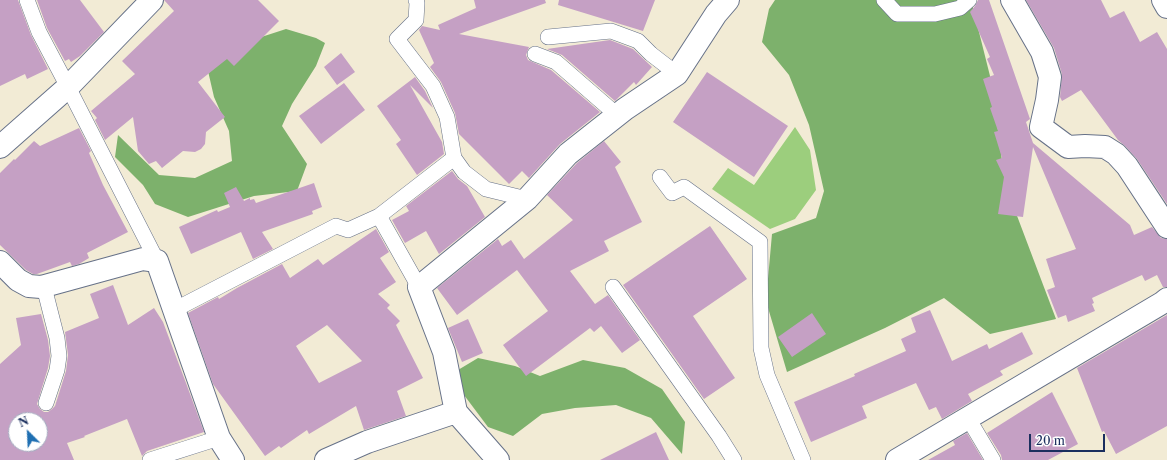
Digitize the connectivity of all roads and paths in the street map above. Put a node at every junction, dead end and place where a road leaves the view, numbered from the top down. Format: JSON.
{"nodes":[{"id":1,"x":26,"y":0,"type":"edge"},
{"id":2,"x":152,"y":0,"type":"edge"},
{"id":3,"x":416,"y":0,"type":"edge"},
{"id":4,"x":884,"y":0,"type":"edge"},
{"id":5,"x":969,"y":0,"type":"edge"},
{"id":6,"x":1012,"y":0,"type":"edge"},
{"id":7,"x":1163,"y":0,"type":"edge"},
{"id":8,"x":716,"y":5,"type":"edge"},
{"id":9,"x":1167,"y":7,"type":"edge"},
{"id":10,"x":548,"y":37,"type":"dead end"},
{"id":11,"x":536,"y":54,"type":"dead end"},
{"id":12,"x":676,"y":74,"type":"junction"},
{"id":13,"x":68,"y":87,"type":"junction"},
{"id":14,"x":616,"y":115,"type":"junction"},
{"id":15,"x":0,"y":147,"type":"edge"},
{"id":16,"x":454,"y":158,"type":"junction"},
{"id":17,"x":660,"y":177,"type":"dead end"},
{"id":18,"x":527,"y":199,"type":"junction"},
{"id":19,"x":379,"y":216,"type":"junction"},
{"id":20,"x":1167,"y":227,"type":"edge"},
{"id":21,"x":157,"y":261,"type":"junction"},
{"id":22,"x":0,"y":262,"type":"edge"},
{"id":23,"x":44,"y":287,"type":"junction"},
{"id":24,"x":419,"y":287,"type":"junction"},
{"id":25,"x":613,"y":288,"type":"dead end"},
{"id":26,"x":1167,"y":298,"type":"edge"},
{"id":27,"x":174,"y":310,"type":"junction"},
{"id":28,"x":46,"y":403,"type":"dead end"},
{"id":29,"x":456,"y":412,"type":"junction"},
{"id":30,"x":968,"y":418,"type":"junction"},
{"id":31,"x":219,"y":438,"type":"junction"},
{"id":32,"x":150,"y":460,"type":"edge"},
{"id":33,"x":233,"y":460,"type":"edge"},
{"id":34,"x":326,"y":460,"type":"edge"},
{"id":35,"x":498,"y":460,"type":"edge"},
{"id":36,"x":734,"y":460,"type":"edge"},
{"id":37,"x":803,"y":460,"type":"edge"},
{"id":38,"x":897,"y":460,"type":"edge"},
{"id":39,"x":993,"y":460,"type":"edge"}],
"edges":[{"from":1,"to":13,"type":"lane"},
{"from":2,"to":13,"type":"street"},
{"from":3,"to":16,"type":"lane"},
{"from":4,"to":5,"type":"lane"},
{"from":6,"to":20,"type":"street"},
{"from":7,"to":9,"type":"street"},
{"from":8,"to":12,"type":"street"},
{"from":10,"to":12,"type":"lane"},
{"from":11,"to":14,"type":"lane"},
{"from":12,"to":14,"type":"street"},
{"from":13,"to":15,"type":"street"},
{"from":13,"to":21,"type":"lane"},
{"from":14,"to":18,"type":"street"},
{"from":16,"to":18,"type":"lane"},
{"from":16,"to":19,"type":"lane"},
{"from":17,"to":37,"type":"lane"},
{"from":18,"to":24,"type":"street"},
{"from":19,"to":24,"type":"lane"},
{"from":19,"to":27,"type":"lane"},
{"from":21,"to":23,"type":"street"},
{"from":21,"to":27,"type":"street"},
{"from":22,"to":23,"type":"street"},
{"from":23,"to":28,"type":"lane"},
{"from":24,"to":29,"type":"street"},
{"from":25,"to":36,"type":"lane"},
{"from":26,"to":30,"type":"street"},
{"from":27,"to":31,"type":"street"},
{"from":29,"to":34,"type":"street"},
{"from":29,"to":35,"type":"street"},
{"from":30,"to":38,"type":"street"},
{"from":30,"to":39,"type":"lane"},
{"from":31,"to":32,"type":"lane"},
{"from":31,"to":33,"type":"street"}]}
